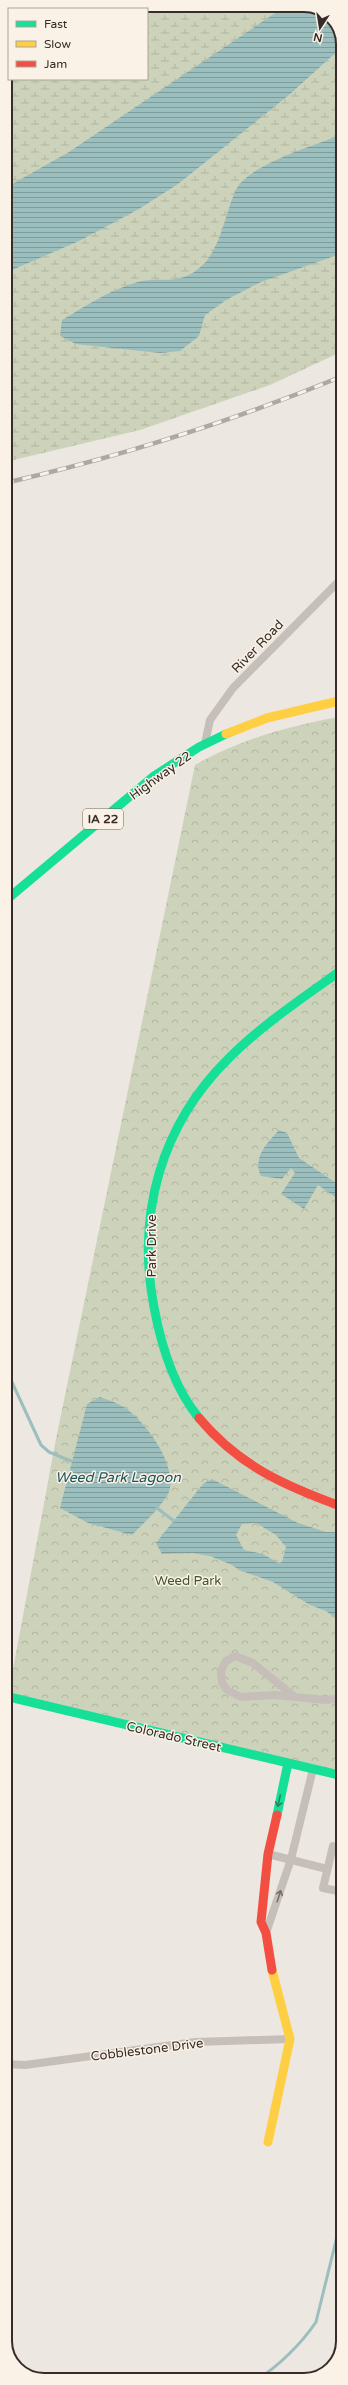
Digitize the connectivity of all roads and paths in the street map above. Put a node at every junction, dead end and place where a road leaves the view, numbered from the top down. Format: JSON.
{"nodes":[{"id":1,"x":336,"y":584,"type":"edge"},
{"id":2,"x":336,"y":702,"type":"edge"},
{"id":3,"x":205,"y":743,"type":"junction"},
{"id":4,"x":12,"y":895,"type":"edge"},
{"id":5,"x":336,"y":975,"type":"edge"},
{"id":6,"x":336,"y":1504,"type":"edge"},
{"id":7,"x":295,"y":1697,"type":"junction"},
{"id":8,"x":12,"y":1698,"type":"edge"},
{"id":9,"x":336,"y":1699,"type":"edge"},
{"id":10,"x":288,"y":1763,"type":"junction"},
{"id":11,"x":313,"y":1769,"type":"junction"},
{"id":12,"x":336,"y":1774,"type":"edge"},
{"id":13,"x":336,"y":1847,"type":"edge"},
{"id":14,"x":268,"y":1854,"type":"junction"},
{"id":15,"x":291,"y":1859,"type":"junction"},
{"id":16,"x":327,"y":1869,"type":"junction"},
{"id":17,"x":336,"y":1891,"type":"edge"},
{"id":18,"x":266,"y":1933,"type":"junction"},
{"id":19,"x":290,"y":2039,"type":"junction"},
{"id":20,"x":12,"y":2064,"type":"edge"},
{"id":21,"x":268,"y":2142,"type":"dead end"}],
"edges":[{"from":1,"to":3,"type":"street","name":"River Road"},
{"from":2,"to":3,"type":"street","number":"IA 22"},
{"from":3,"to":4,"type":"street","name":"Highway 22","number":"IA 22"},
{"from":5,"to":6,"type":"street","name":"Park Drive"},
{"from":7,"to":7,"type":"street"},
{"from":7,"to":9,"type":"street"},
{"from":8,"to":10,"type":"street","name":"Colorado Street"},
{"from":10,"to":11,"type":"street","name":"Colorado Street"},
{"from":10,"to":14,"type":"street","one_way":true},
{"from":11,"to":12,"type":"street","name":"Colorado Street"},
{"from":11,"to":15,"type":"street"},
{"from":13,"to":16,"type":"street"},
{"from":14,"to":15,"type":"street"},
{"from":14,"to":18,"type":"street"},
{"from":15,"to":16,"type":"street"},
{"from":18,"to":15,"type":"street","one_way":true},
{"from":16,"to":17,"type":"street"},
{"from":18,"to":19,"type":"street"},
{"from":19,"to":20,"type":"street","name":"Cobblestone Drive"},
{"from":19,"to":21,"type":"street"}]}
